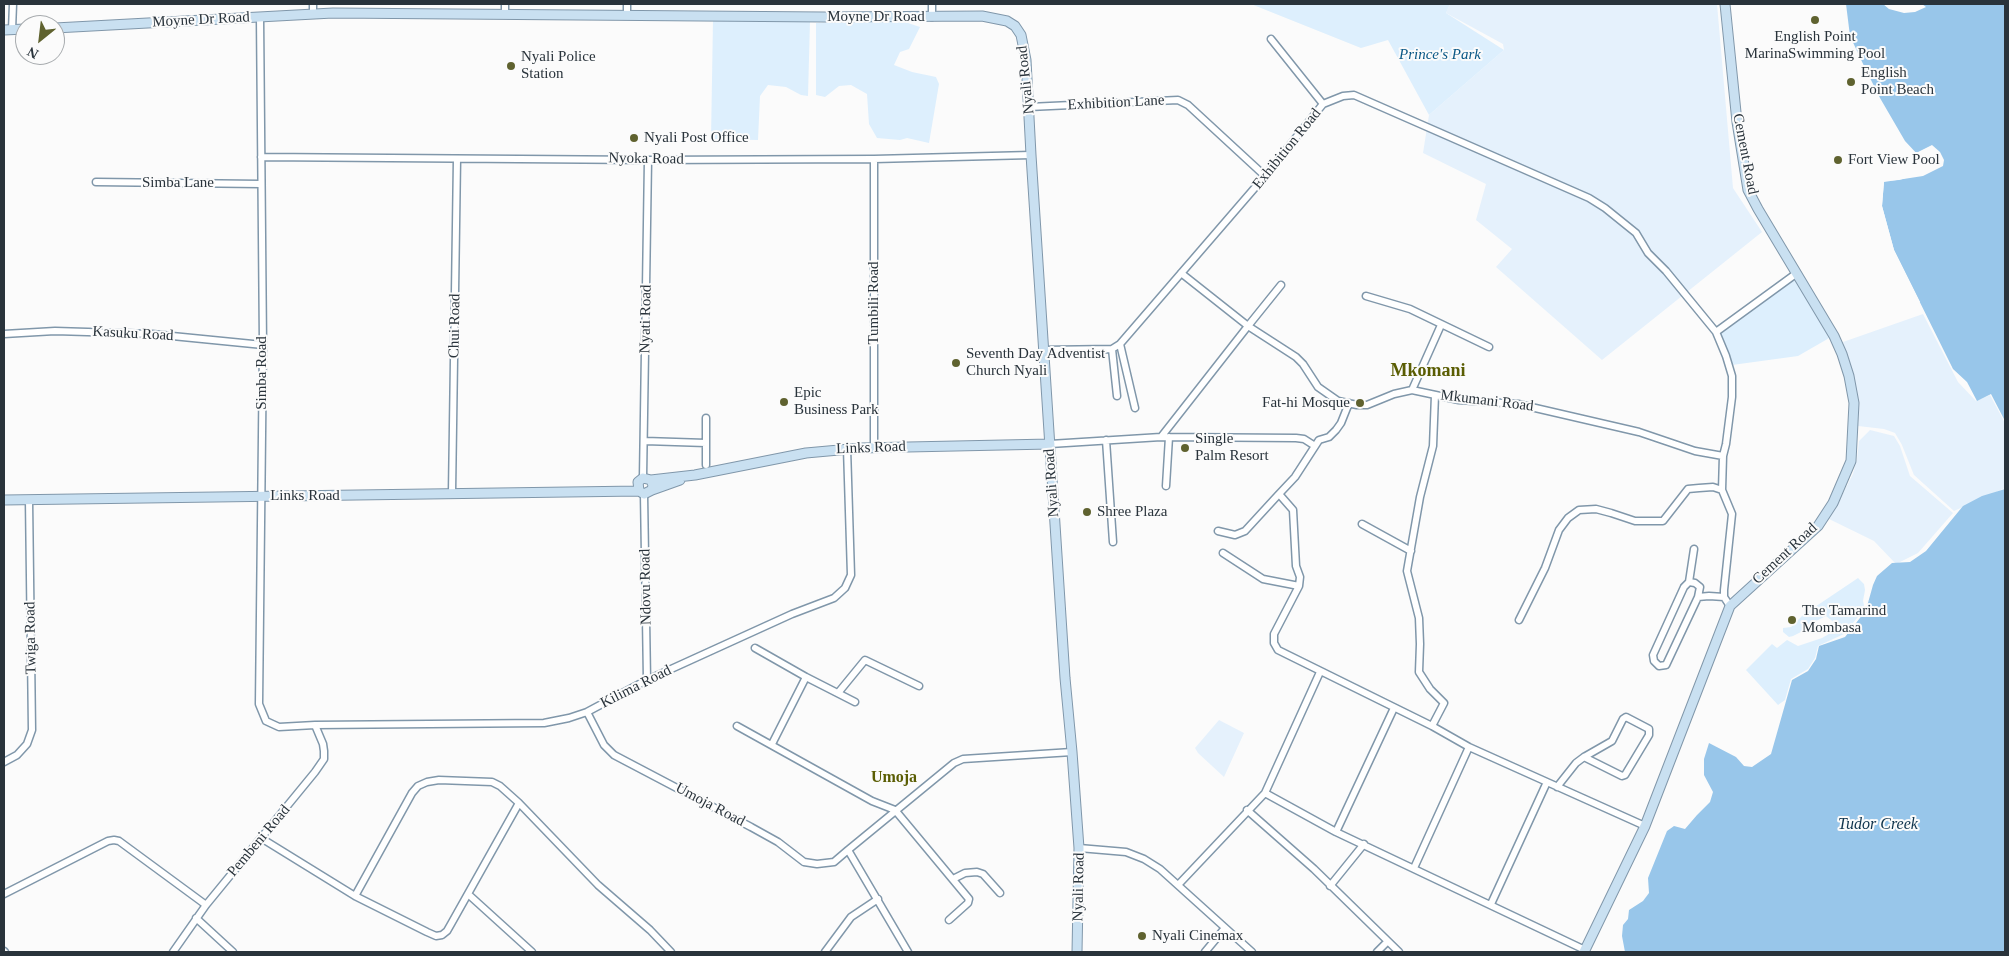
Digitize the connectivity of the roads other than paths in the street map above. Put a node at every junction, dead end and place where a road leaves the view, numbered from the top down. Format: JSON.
{"nodes":[{"id":1,"x":13,"y":4,"type":"edge"},
{"id":2,"x":505,"y":4,"type":"edge"},
{"id":3,"x":627,"y":4,"type":"edge"},
{"id":4,"x":932,"y":4,"type":"edge"},
{"id":5,"x":1725,"y":4,"type":"edge"},
{"id":6,"x":313,"y":8,"type":"edge"},
{"id":7,"x":505,"y":14,"type":"junction"},
{"id":8,"x":627,"y":15,"type":"junction"},
{"id":9,"x":260,"y":17,"type":"junction"},
{"id":10,"x":932,"y":17,"type":"junction"},
{"id":11,"x":1007,"y":21,"type":"joint"},
{"id":12,"x":65,"y":27,"type":"edge"},
{"id":13,"x":6,"y":30,"type":"edge"},
{"id":14,"x":1271,"y":39,"type":"dead end"},
{"id":15,"x":1323,"y":104,"type":"junction"},
{"id":16,"x":1029,"y":107,"type":"junction"},
{"id":17,"x":1031,"y":155,"type":"junction"},
{"id":18,"x":261,"y":157,"type":"junction"},
{"id":19,"x":457,"y":159,"type":"junction"},
{"id":20,"x":874,"y":159,"type":"junction"},
{"id":21,"x":648,"y":160,"type":"junction"},
{"id":22,"x":1265,"y":176,"type":"junction"},
{"id":23,"x":96,"y":182,"type":"dead end"},
{"id":24,"x":261,"y":184,"type":"junction"},
{"id":25,"x":1181,"y":273,"type":"junction"},
{"id":26,"x":1797,"y":273,"type":"junction"},
{"id":27,"x":1281,"y":285,"type":"dead end"},
{"id":28,"x":1366,"y":296,"type":"dead end"},
{"id":29,"x":1441,"y":325,"type":"junction"},
{"id":30,"x":1248,"y":326,"type":"junction"},
{"id":31,"x":1716,"y":332,"type":"junction"},
{"id":32,"x":4,"y":334,"type":"edge"},
{"id":33,"x":1120,"y":344,"type":"junction"},
{"id":34,"x":263,"y":345,"type":"junction"},
{"id":35,"x":1489,"y":347,"type":"dead end"},
{"id":36,"x":1112,"y":349,"type":"junction"},
{"id":37,"x":1044,"y":350,"type":"junction"},
{"id":38,"x":1412,"y":390,"type":"junction"},
{"id":39,"x":1435,"y":395,"type":"junction"},
{"id":40,"x":1117,"y":396,"type":"dead end"},
{"id":41,"x":1349,"y":403,"type":"junction"},
{"id":42,"x":1135,"y":408,"type":"dead end"},
{"id":43,"x":706,"y":418,"type":"dead end"},
{"id":44,"x":1161,"y":437,"type":"junction"},
{"id":45,"x":1169,"y":437,"type":"junction"},
{"id":46,"x":1106,"y":440,"type":"junction"},
{"id":47,"x":645,"y":441,"type":"junction"},
{"id":48,"x":706,"y":443,"type":"junction"},
{"id":49,"x":1050,"y":444,"type":"junction"},
{"id":50,"x":1316,"y":446,"type":"junction"},
{"id":51,"x":874,"y":447,"type":"junction"},
{"id":52,"x":847,"y":448,"type":"junction"},
{"id":53,"x":1723,"y":456,"type":"junction"},
{"id":54,"x":706,"y":465,"type":"dead end"},
{"id":55,"x":644,"y":486,"type":"junction"},
{"id":56,"x":1166,"y":486,"type":"dead end"},
{"id":57,"x":1722,"y":490,"type":"junction"},
{"id":58,"x":452,"y":493,"type":"junction"},
{"id":59,"x":1278,"y":494,"type":"junction"},
{"id":60,"x":262,"y":496,"type":"junction"},
{"id":61,"x":29,"y":500,"type":"junction"},
{"id":62,"x":5,"y":501,"type":"edge"},
{"id":63,"x":1362,"y":524,"type":"dead end"},
{"id":64,"x":1218,"y":531,"type":"dead end"},
{"id":65,"x":1113,"y":542,"type":"dead end"},
{"id":66,"x":1694,"y":549,"type":"dead end"},
{"id":67,"x":1411,"y":551,"type":"junction"},
{"id":68,"x":1223,"y":553,"type":"dead end"},
{"id":69,"x":1689,"y":582,"type":"junction"},
{"id":70,"x":1299,"y":586,"type":"junction"},
{"id":71,"x":1698,"y":597,"type":"junction"},
{"id":72,"x":1724,"y":597,"type":"junction"},
{"id":73,"x":1730,"y":606,"type":"junction"},
{"id":74,"x":1520,"y":620,"type":"dead end"},
{"id":75,"x":755,"y":648,"type":"dead end"},
{"id":76,"x":1320,"y":672,"type":"junction"},
{"id":77,"x":806,"y":677,"type":"junction"},
{"id":78,"x":647,"y":680,"type":"junction"},
{"id":79,"x":919,"y":686,"type":"dead end"},
{"id":80,"x":838,"y":694,"type":"junction"},
{"id":81,"x":855,"y":702,"type":"dead end"},
{"id":82,"x":1394,"y":708,"type":"junction"},
{"id":83,"x":587,"y":712,"type":"junction"},
{"id":84,"x":271,"y":725,"type":"joint"},
{"id":85,"x":315,"y":725,"type":"junction"},
{"id":86,"x":737,"y":726,"type":"dead end"},
{"id":87,"x":1432,"y":726,"type":"junction"},
{"id":88,"x":772,"y":744,"type":"junction"},
{"id":89,"x":1469,"y":747,"type":"junction"},
{"id":90,"x":1072,"y":752,"type":"junction"},
{"id":91,"x":1584,"y":757,"type":"junction"},
{"id":92,"x":4,"y":762,"type":"edge"},
{"id":93,"x":1547,"y":782,"type":"junction"},
{"id":94,"x":1557,"y":787,"type":"junction"},
{"id":95,"x":1265,"y":793,"type":"junction"},
{"id":96,"x":519,"y":803,"type":"junction"},
{"id":97,"x":895,"y":810,"type":"junction"},
{"id":98,"x":1247,"y":810,"type":"junction"},
{"id":99,"x":1645,"y":826,"type":"junction"},
{"id":100,"x":1336,"y":832,"type":"junction"},
{"id":101,"x":261,"y":838,"type":"junction"},
{"id":102,"x":1364,"y":844,"type":"junction"},
{"id":103,"x":1079,"y":848,"type":"junction"},
{"id":104,"x":848,"y":850,"type":"junction"},
{"id":105,"x":1414,"y":868,"type":"junction"},
{"id":106,"x":953,"y":879,"type":"junction"},
{"id":107,"x":1178,"y":885,"type":"junction"},
{"id":108,"x":1330,"y":886,"type":"junction"},
{"id":109,"x":1000,"y":893,"type":"dead end"},
{"id":110,"x":4,"y":894,"type":"edge"},
{"id":111,"x":468,"y":894,"type":"junction"},
{"id":112,"x":355,"y":896,"type":"junction"},
{"id":113,"x":878,"y":899,"type":"junction"},
{"id":114,"x":1491,"y":904,"type":"junction"},
{"id":115,"x":206,"y":905,"type":"junction"},
{"id":116,"x":196,"y":918,"type":"junction"},
{"id":117,"x":949,"y":920,"type":"dead end"},
{"id":118,"x":1226,"y":928,"type":"junction"},
{"id":119,"x":1387,"y":942,"type":"junction"},
{"id":120,"x":1585,"y":951,"type":"edge"},
{"id":121,"x":173,"y":952,"type":"edge"},
{"id":122,"x":233,"y":952,"type":"edge"},
{"id":123,"x":532,"y":952,"type":"edge"},
{"id":124,"x":672,"y":952,"type":"edge"},
{"id":125,"x":825,"y":952,"type":"edge"},
{"id":126,"x":908,"y":952,"type":"edge"},
{"id":127,"x":1077,"y":952,"type":"edge"},
{"id":128,"x":1205,"y":952,"type":"edge"},
{"id":129,"x":1252,"y":952,"type":"edge"},
{"id":130,"x":1377,"y":952,"type":"edge"},
{"id":131,"x":1399,"y":952,"type":"edge"}],
"edges":[{"from":1,"to":13,"type":"street"},
{"from":2,"to":7,"type":"street"},
{"from":3,"to":8,"type":"street"},
{"from":4,"to":10,"type":"street"},
{"from":5,"to":26,"type":"main road","name":"Cement Road"},
{"from":6,"to":7,"type":"main road","name":"Moyne Dr Road"},
{"from":6,"to":9,"type":"main road","name":"Moyne Dr Road"},
{"from":7,"to":8,"type":"main road","name":"Moyne Dr Road"},
{"from":8,"to":10,"type":"main road","name":"Moyne Dr Road"},
{"from":9,"to":12,"type":"main road","name":"Moyne Dr Road"},
{"from":9,"to":18,"type":"street","name":"Simba Road"},
{"from":10,"to":11,"type":"main road","name":"Moyne Dr Road"},
{"from":11,"to":16,"type":"main road","name":"Nyali Road"},
{"from":14,"to":15,"type":"street"},
{"from":15,"to":22,"type":"street","name":"Exhibition Road"},
{"from":15,"to":31,"type":"street","name":"Exhibition Road"},
{"from":16,"to":17,"type":"main road","name":"Nyali Road"},
{"from":16,"to":22,"type":"street","name":"Exhibition Lane"},
{"from":17,"to":20,"type":"street","name":"Nyoka Road"},
{"from":17,"to":37,"type":"main road","name":"Nyali Road"},
{"from":18,"to":19,"type":"street","name":"Nyoka Road"},
{"from":18,"to":24,"type":"street","name":"Simba Road"},
{"from":19,"to":21,"type":"street","name":"Nyoka Road"},
{"from":19,"to":58,"type":"street","name":"Chui Road"},
{"from":20,"to":21,"type":"street","name":"Nyoka Road"},
{"from":20,"to":51,"type":"street","name":"Tumbili Road"},
{"from":21,"to":47,"type":"street","name":"Nyati Road"},
{"from":22,"to":25,"type":"street","name":"Exhibition Road"},
{"from":23,"to":24,"type":"street","name":"Simba Lane"},
{"from":24,"to":34,"type":"street","name":"Simba Road"},
{"from":25,"to":30,"type":"street","name":"Mkumani Road"},
{"from":25,"to":33,"type":"street","name":"Exhibition Road"},
{"from":26,"to":31,"type":"street"},
{"from":26,"to":73,"type":"main road","name":"Cement Road"},
{"from":27,"to":30,"type":"street"},
{"from":28,"to":29,"type":"street"},
{"from":29,"to":35,"type":"street"},
{"from":29,"to":38,"type":"street"},
{"from":30,"to":41,"type":"street","name":"Mkumani Road"},
{"from":30,"to":44,"type":"street"},
{"from":31,"to":53,"type":"street","name":"Exhibition Road"},
{"from":32,"to":34,"type":"street","name":"Kasuku Road"},
{"from":33,"to":36,"type":"street","name":"Exhibition Road"},
{"from":33,"to":42,"type":"street"},
{"from":34,"to":60,"type":"street","name":"Simba Road"},
{"from":36,"to":37,"type":"street"},
{"from":36,"to":40,"type":"street"},
{"from":37,"to":49,"type":"main road","name":"Nyali Road"},
{"from":38,"to":39,"type":"street","name":"Mkumani Road"},
{"from":38,"to":41,"type":"street","name":"Mkumani Road"},
{"from":39,"to":53,"type":"street","name":"Mkumani Road"},
{"from":39,"to":67,"type":"street"},
{"from":41,"to":50,"type":"street"},
{"from":43,"to":48,"type":"street"},
{"from":44,"to":45,"type":"street"},
{"from":44,"to":46,"type":"street"},
{"from":45,"to":50,"type":"street"},
{"from":45,"to":56,"type":"street"},
{"from":46,"to":49,"type":"street"},
{"from":46,"to":65,"type":"street"},
{"from":47,"to":48,"type":"street"},
{"from":47,"to":55,"type":"street","name":"Nyati Road"},
{"from":48,"to":54,"type":"street"},
{"from":49,"to":51,"type":"main road","name":"Links Road"},
{"from":49,"to":90,"type":"main road","name":"Nyali Road"},
{"from":50,"to":59,"type":"street"},
{"from":51,"to":52,"type":"main road","name":"Links Road"},
{"from":52,"to":55,"type":"main road","name":"Links Road"},
{"from":52,"to":78,"type":"street","name":"Kilima Road"},
{"from":53,"to":57,"type":"street","name":"Exhibition Road"},
{"from":55,"to":58,"type":"main road","name":"Links Road"},
{"from":55,"to":78,"type":"street","name":"Ndovu Road"},
{"from":57,"to":72,"type":"street"},
{"from":57,"to":74,"type":"street"},
{"from":58,"to":60,"type":"main road","name":"Links Road"},
{"from":59,"to":64,"type":"street"},
{"from":59,"to":70,"type":"street"},
{"from":60,"to":61,"type":"main road","name":"Links Road"},
{"from":60,"to":84,"type":"street","name":"Simba Road"},
{"from":61,"to":62,"type":"main road","name":"Links Road"},
{"from":61,"to":92,"type":"street","name":"Twiga Road"},
{"from":63,"to":67,"type":"street"},
{"from":66,"to":69,"type":"street"},
{"from":67,"to":87,"type":"street"},
{"from":68,"to":70,"type":"street"},
{"from":69,"to":71,"type":"street"},
{"from":69,"to":71,"type":"street"},
{"from":70,"to":76,"type":"street"},
{"from":71,"to":72,"type":"street"},
{"from":72,"to":73,"type":"street"},
{"from":73,"to":99,"type":"main road","name":"Cement Road"},
{"from":75,"to":77,"type":"street"},
{"from":76,"to":82,"type":"street"},
{"from":76,"to":95,"type":"street"},
{"from":77,"to":80,"type":"street"},
{"from":77,"to":88,"type":"street"},
{"from":78,"to":83,"type":"street","name":"Kilima Road"},
{"from":79,"to":80,"type":"street"},
{"from":80,"to":81,"type":"street"},
{"from":82,"to":87,"type":"street"},
{"from":82,"to":100,"type":"street"},
{"from":83,"to":85,"type":"street","name":"Kilima Road"},
{"from":83,"to":104,"type":"street","name":"Umoja Road"},
{"from":84,"to":85,"type":"street","name":"Kilima Road"},
{"from":85,"to":101,"type":"street","name":"Pembeni Road"},
{"from":86,"to":88,"type":"street"},
{"from":87,"to":89,"type":"street"},
{"from":88,"to":97,"type":"street"},
{"from":89,"to":93,"type":"street"},
{"from":89,"to":105,"type":"street"},
{"from":90,"to":97,"type":"street","name":"Umoja Road"},
{"from":90,"to":103,"type":"main road","name":"Nyali Road"},
{"from":91,"to":91,"type":"street"},
{"from":91,"to":94,"type":"street"},
{"from":93,"to":94,"type":"street"},
{"from":93,"to":114,"type":"street"},
{"from":94,"to":99,"type":"street"},
{"from":95,"to":98,"type":"street"},
{"from":95,"to":100,"type":"street"},
{"from":96,"to":111,"type":"street"},
{"from":96,"to":112,"type":"street"},
{"from":96,"to":124,"type":"street"},
{"from":97,"to":104,"type":"street","name":"Umoja Road"},
{"from":97,"to":106,"type":"street"},
{"from":98,"to":107,"type":"street"},
{"from":98,"to":108,"type":"street"},
{"from":99,"to":120,"type":"main road","name":"Cement Road"},
{"from":100,"to":102,"type":"street"},
{"from":101,"to":112,"type":"street"},
{"from":101,"to":115,"type":"street","name":"Pembeni Road"},
{"from":102,"to":105,"type":"street"},
{"from":102,"to":108,"type":"street"},
{"from":103,"to":107,"type":"street"},
{"from":103,"to":127,"type":"main road","name":"Nyali Road"},
{"from":104,"to":113,"type":"street"},
{"from":105,"to":114,"type":"street"},
{"from":106,"to":109,"type":"street"},
{"from":106,"to":117,"type":"street"},
{"from":107,"to":118,"type":"street"},
{"from":108,"to":119,"type":"street"},
{"from":110,"to":115,"type":"street"},
{"from":111,"to":112,"type":"street"},
{"from":111,"to":123,"type":"street"},
{"from":113,"to":125,"type":"street"},
{"from":113,"to":126,"type":"street"},
{"from":114,"to":120,"type":"street"},
{"from":115,"to":116,"type":"street","name":"Pembeni Road"},
{"from":116,"to":121,"type":"street","name":"Pembeni Road"},
{"from":116,"to":122,"type":"street"},
{"from":118,"to":128,"type":"street"},
{"from":118,"to":129,"type":"street"},
{"from":119,"to":130,"type":"street"},
{"from":119,"to":131,"type":"street"}]}
